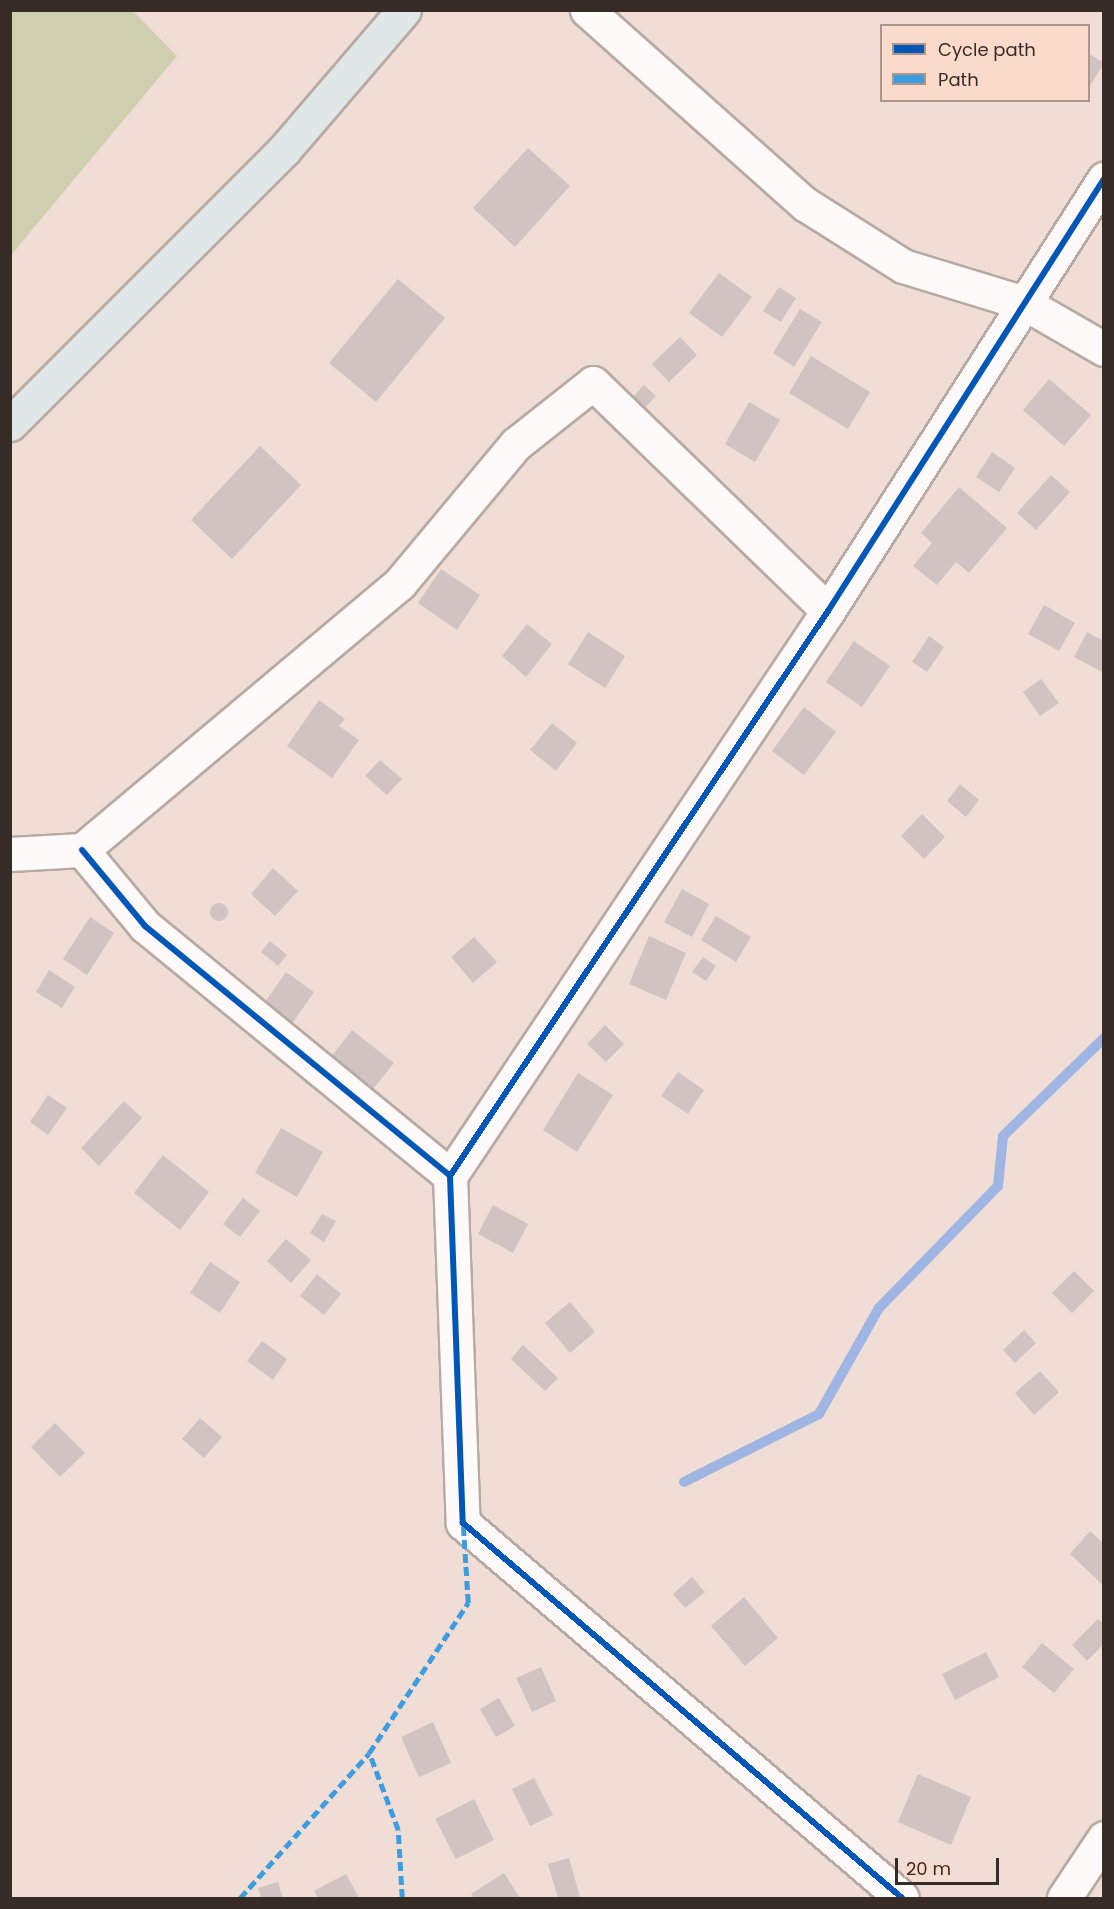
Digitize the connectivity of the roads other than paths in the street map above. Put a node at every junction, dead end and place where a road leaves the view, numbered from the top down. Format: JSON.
{"nodes":[{"id":1,"x":404,"y":10,"type":"edge"},
{"id":2,"x":587,"y":10,"type":"edge"},
{"id":3,"x":1104,"y":179,"type":"edge"},
{"id":4,"x":1024,"y":303,"type":"junction"},
{"id":5,"x":1104,"y":349,"type":"edge"},
{"id":6,"x":10,"y":424,"type":"edge"},
{"id":7,"x":828,"y":611,"type":"junction"},
{"id":8,"x":82,"y":850,"type":"junction"},
{"id":9,"x":10,"y":854,"type":"edge"},
{"id":10,"x":450,"y":1176,"type":"junction"},
{"id":11,"x":1104,"y":1838,"type":"edge"},
{"id":12,"x":903,"y":1899,"type":"edge"},
{"id":13,"x":1064,"y":1899,"type":"edge"}],
"edges":[{"from":1,"to":6,"type":"main road"},
{"from":2,"to":4,"type":"street"},
{"from":3,"to":4,"type":"street"},
{"from":4,"to":5,"type":"street"},
{"from":4,"to":7,"type":"street"},
{"from":7,"to":8,"type":"street"},
{"from":7,"to":10,"type":"street"},
{"from":8,"to":9,"type":"street"},
{"from":8,"to":10,"type":"street"},
{"from":10,"to":12,"type":"street"},
{"from":11,"to":13,"type":"street"}]}
